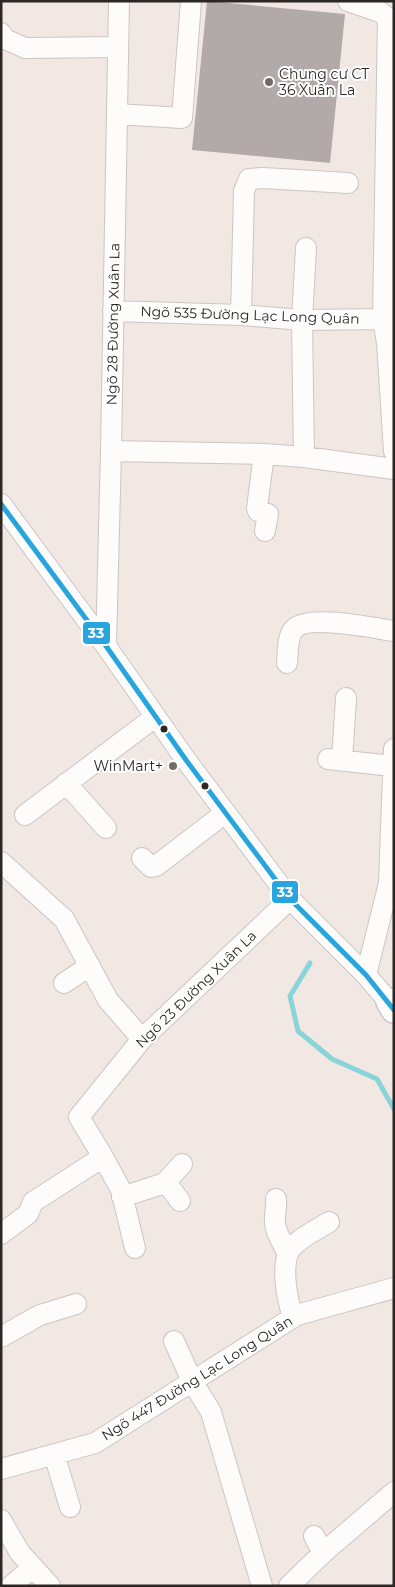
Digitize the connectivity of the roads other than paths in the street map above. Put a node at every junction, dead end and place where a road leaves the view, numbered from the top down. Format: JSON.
{"nodes":[{"id":1,"x":119,"y":1,"type":"edge"},
{"id":2,"x":191,"y":1,"type":"edge"},
{"id":3,"x":348,"y":1,"type":"edge"},
{"id":4,"x":1,"y":33,"type":"edge"},
{"id":5,"x":118,"y":47,"type":"junction"},
{"id":6,"x":117,"y":114,"type":"junction"},
{"id":7,"x":348,"y":183,"type":"dead end"},
{"id":8,"x":306,"y":248,"type":"dead end"},
{"id":9,"x":113,"y":310,"type":"junction"},
{"id":10,"x":241,"y":315,"type":"junction"},
{"id":11,"x":383,"y":319,"type":"junction"},
{"id":12,"x":302,"y":320,"type":"junction"},
{"id":13,"x":390,"y":346,"type":"edge"},
{"id":14,"x":112,"y":451,"type":"junction"},
{"id":15,"x":394,"y":451,"type":"edge"},
{"id":16,"x":264,"y":454,"type":"junction"},
{"id":17,"x":304,"y":457,"type":"junction"},
{"id":18,"x":394,"y":469,"type":"edge"},
{"id":19,"x":1,"y":504,"type":"edge"},
{"id":20,"x":265,"y":531,"type":"dead end"},
{"id":21,"x":394,"y":631,"type":"edge"},
{"id":22,"x":106,"y":646,"type":"junction"},
{"id":23,"x":287,"y":663,"type":"dead end"},
{"id":24,"x":346,"y":698,"type":"dead end"},
{"id":25,"x":155,"y":717,"type":"junction"},
{"id":26,"x":393,"y":757,"type":"edge"},
{"id":27,"x":66,"y":783,"type":"junction"},
{"id":28,"x":225,"y":812,"type":"junction"},
{"id":29,"x":25,"y":815,"type":"dead end"},
{"id":30,"x":106,"y":828,"type":"dead end"},
{"id":31,"x":142,"y":858,"type":"dead end"},
{"id":32,"x":1,"y":862,"type":"edge"},
{"id":33,"x":290,"y":899,"type":"junction"},
{"id":34,"x":90,"y":966,"type":"junction"},
{"id":35,"x":366,"y":975,"type":"junction"},
{"id":36,"x":64,"y":982,"type":"dead end"},
{"id":37,"x":393,"y":1004,"type":"edge"},
{"id":38,"x":142,"y":1039,"type":"junction"},
{"id":39,"x":103,"y":1156,"type":"junction"},
{"id":40,"x":182,"y":1164,"type":"dead end"},
{"id":41,"x":166,"y":1182,"type":"junction"},
{"id":42,"x":122,"y":1197,"type":"junction"},
{"id":43,"x":276,"y":1198,"type":"dead end"},
{"id":44,"x":180,"y":1201,"type":"dead end"},
{"id":45,"x":329,"y":1222,"type":"dead end"},
{"id":46,"x":1,"y":1234,"type":"edge"},
{"id":47,"x":135,"y":1248,"type":"dead end"},
{"id":48,"x":288,"y":1254,"type":"junction"},
{"id":49,"x":394,"y":1288,"type":"edge"},
{"id":50,"x":76,"y":1304,"type":"dead end"},
{"id":51,"x":293,"y":1317,"type":"junction"},
{"id":52,"x":1,"y":1337,"type":"edge"},
{"id":53,"x":174,"y":1341,"type":"dead end"},
{"id":54,"x":192,"y":1381,"type":"junction"},
{"id":55,"x":54,"y":1454,"type":"junction"},
{"id":56,"x":1,"y":1469,"type":"edge"},
{"id":57,"x":394,"y":1492,"type":"edge"},
{"id":58,"x":70,"y":1507,"type":"dead end"},
{"id":59,"x":1,"y":1520,"type":"edge"},
{"id":60,"x":33,"y":1567,"type":"junction"},
{"id":61,"x":11,"y":1586,"type":"edge"},
{"id":62,"x":50,"y":1586,"type":"edge"},
{"id":63,"x":262,"y":1586,"type":"edge"},
{"id":64,"x":289,"y":1586,"type":"edge"}],
"edges":[{"from":1,"to":5,"type":"street","name":"Ngõ 28 Đường Xuân La"},
{"from":2,"to":6,"type":"street"},
{"from":3,"to":11,"type":"street"},
{"from":4,"to":5,"type":"street"},
{"from":5,"to":6,"type":"street","name":"Ngõ 28 Đường Xuân La"},
{"from":6,"to":9,"type":"street","name":"Ngõ 28 Đường Xuân La"},
{"from":7,"to":10,"type":"street"},
{"from":8,"to":12,"type":"street"},
{"from":9,"to":10,"type":"street","name":"Ngõ 535 Đường Lạc Long Quân"},
{"from":9,"to":14,"type":"street","name":"Ngõ 28 Đường Xuân La"},
{"from":10,"to":12,"type":"street","name":"Ngõ 535 Đường Lạc Long Quân"},
{"from":11,"to":12,"type":"street","name":"Ngõ 535 Đường Lạc Long Quân"},
{"from":11,"to":13,"type":"street"},
{"from":12,"to":17,"type":"street"},
{"from":13,"to":15,"type":"street"},
{"from":14,"to":16,"type":"street"},
{"from":14,"to":22,"type":"street","name":"Ngõ 28 Đường Xuân La"},
{"from":16,"to":17,"type":"street"},
{"from":16,"to":20,"type":"street"},
{"from":17,"to":18,"type":"street"},
{"from":19,"to":22,"type":"street"},
{"from":21,"to":23,"type":"street"},
{"from":22,"to":25,"type":"street"},
{"from":24,"to":26,"type":"street"},
{"from":25,"to":27,"type":"street"},
{"from":25,"to":28,"type":"street"},
{"from":26,"to":35,"type":"street"},
{"from":27,"to":29,"type":"street"},
{"from":27,"to":30,"type":"street"},
{"from":28,"to":31,"type":"street"},
{"from":28,"to":33,"type":"street"},
{"from":32,"to":34,"type":"street"},
{"from":33,"to":35,"type":"street"},
{"from":33,"to":38,"type":"street","name":"Ngõ 23 Đường Xuân La"},
{"from":34,"to":36,"type":"street"},
{"from":34,"to":38,"type":"street"},
{"from":35,"to":37,"type":"street"},
{"from":38,"to":39,"type":"street","name":"Ngõ 23 Đường Xuân La"},
{"from":39,"to":42,"type":"street","name":"Ngõ 23 Đường Xuân La"},
{"from":39,"to":46,"type":"street"},
{"from":40,"to":41,"type":"street"},
{"from":41,"to":42,"type":"street"},
{"from":41,"to":44,"type":"street"},
{"from":42,"to":47,"type":"street","name":"Ngõ 23 Đường Xuân La"},
{"from":43,"to":48,"type":"street"},
{"from":45,"to":48,"type":"street"},
{"from":48,"to":51,"type":"street"},
{"from":49,"to":51,"type":"street","name":"Ngõ 447 Đường Lạc Long Quân"},
{"from":50,"to":52,"type":"street"},
{"from":51,"to":54,"type":"street","name":"Ngõ 447 Đường Lạc Long Quân"},
{"from":53,"to":54,"type":"street"},
{"from":54,"to":55,"type":"street","name":"Ngõ 447 Đường Lạc Long Quân"},
{"from":54,"to":63,"type":"street"},
{"from":55,"to":56,"type":"street","name":"Ngõ 447 Đường Lạc Long Quân"},
{"from":55,"to":58,"type":"street"},
{"from":57,"to":64,"type":"street"},
{"from":59,"to":60,"type":"street"},
{"from":60,"to":61,"type":"street"},
{"from":60,"to":62,"type":"street"}]}
